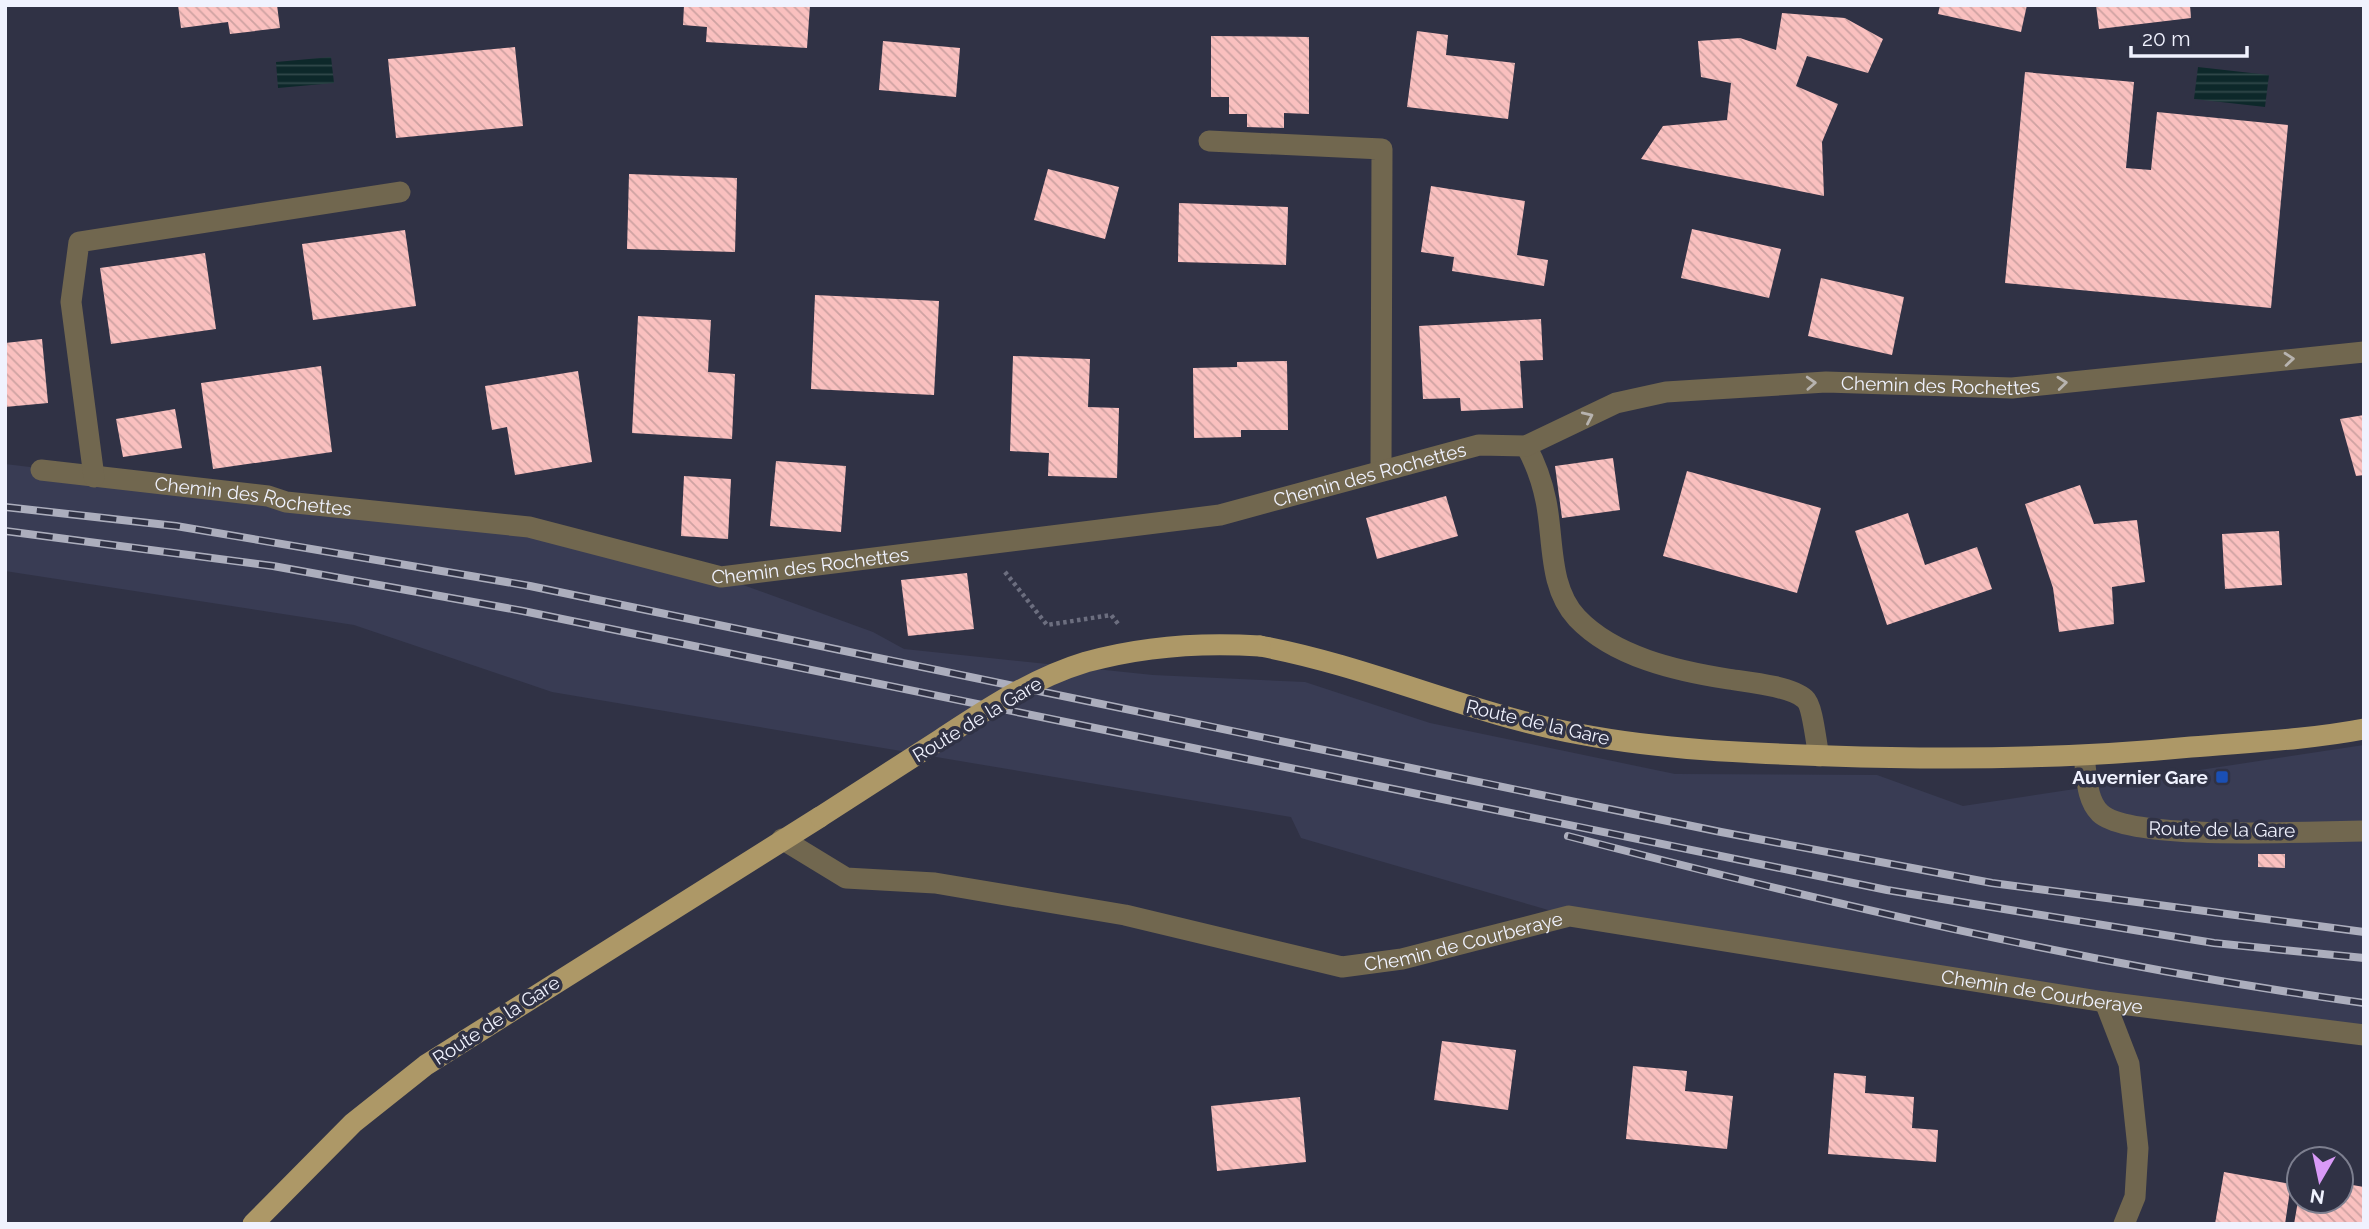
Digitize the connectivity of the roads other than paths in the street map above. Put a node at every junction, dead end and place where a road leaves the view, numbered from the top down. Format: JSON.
{"nodes":[{"id":1,"x":1209,"y":141,"type":"dead end"},
{"id":2,"x":400,"y":192,"type":"dead end"},
{"id":3,"x":2364,"y":352,"type":"edge"},
{"id":4,"x":1526,"y":446,"type":"junction"},
{"id":5,"x":1381,"y":469,"type":"junction"},
{"id":6,"x":41,"y":470,"type":"dead end"},
{"id":7,"x":94,"y":477,"type":"junction"},
{"id":8,"x":2364,"y":729,"type":"edge"},
{"id":9,"x":1819,"y":756,"type":"junction"},
{"id":10,"x":2084,"y":757,"type":"junction"},
{"id":11,"x":2364,"y":831,"type":"edge"},
{"id":12,"x":782,"y":839,"type":"junction"},
{"id":13,"x":2105,"y":1002,"type":"junction"},
{"id":14,"x":2364,"y":1035,"type":"edge"},
{"id":15,"x":253,"y":1224,"type":"edge"},
{"id":16,"x":2124,"y":1224,"type":"edge"}],
"edges":[{"from":1,"to":5,"type":"street"},
{"from":2,"to":7,"type":"street"},
{"from":4,"to":3,"type":"street","name":"Chemin des Rochettes","one_way":true},
{"from":4,"to":5,"type":"street","name":"Chemin des Rochettes"},
{"from":4,"to":9,"type":"street"},
{"from":5,"to":7,"type":"street","name":"Chemin des Rochettes"},
{"from":6,"to":7,"type":"street","name":"Chemin des Rochettes"},
{"from":8,"to":10,"type":"main road","name":"Route de la Gare"},
{"from":9,"to":10,"type":"main road","name":"Route de la Gare"},
{"from":9,"to":12,"type":"main road","name":"Route de la Gare","bridge":true},
{"from":10,"to":11,"type":"street","name":"Route de la Gare"},
{"from":12,"to":13,"type":"street","name":"Chemin de Courberaye"},
{"from":12,"to":15,"type":"main road","name":"Route de la Gare"},
{"from":13,"to":14,"type":"street","name":"Chemin de Courberaye"},
{"from":13,"to":16,"type":"street"}]}
